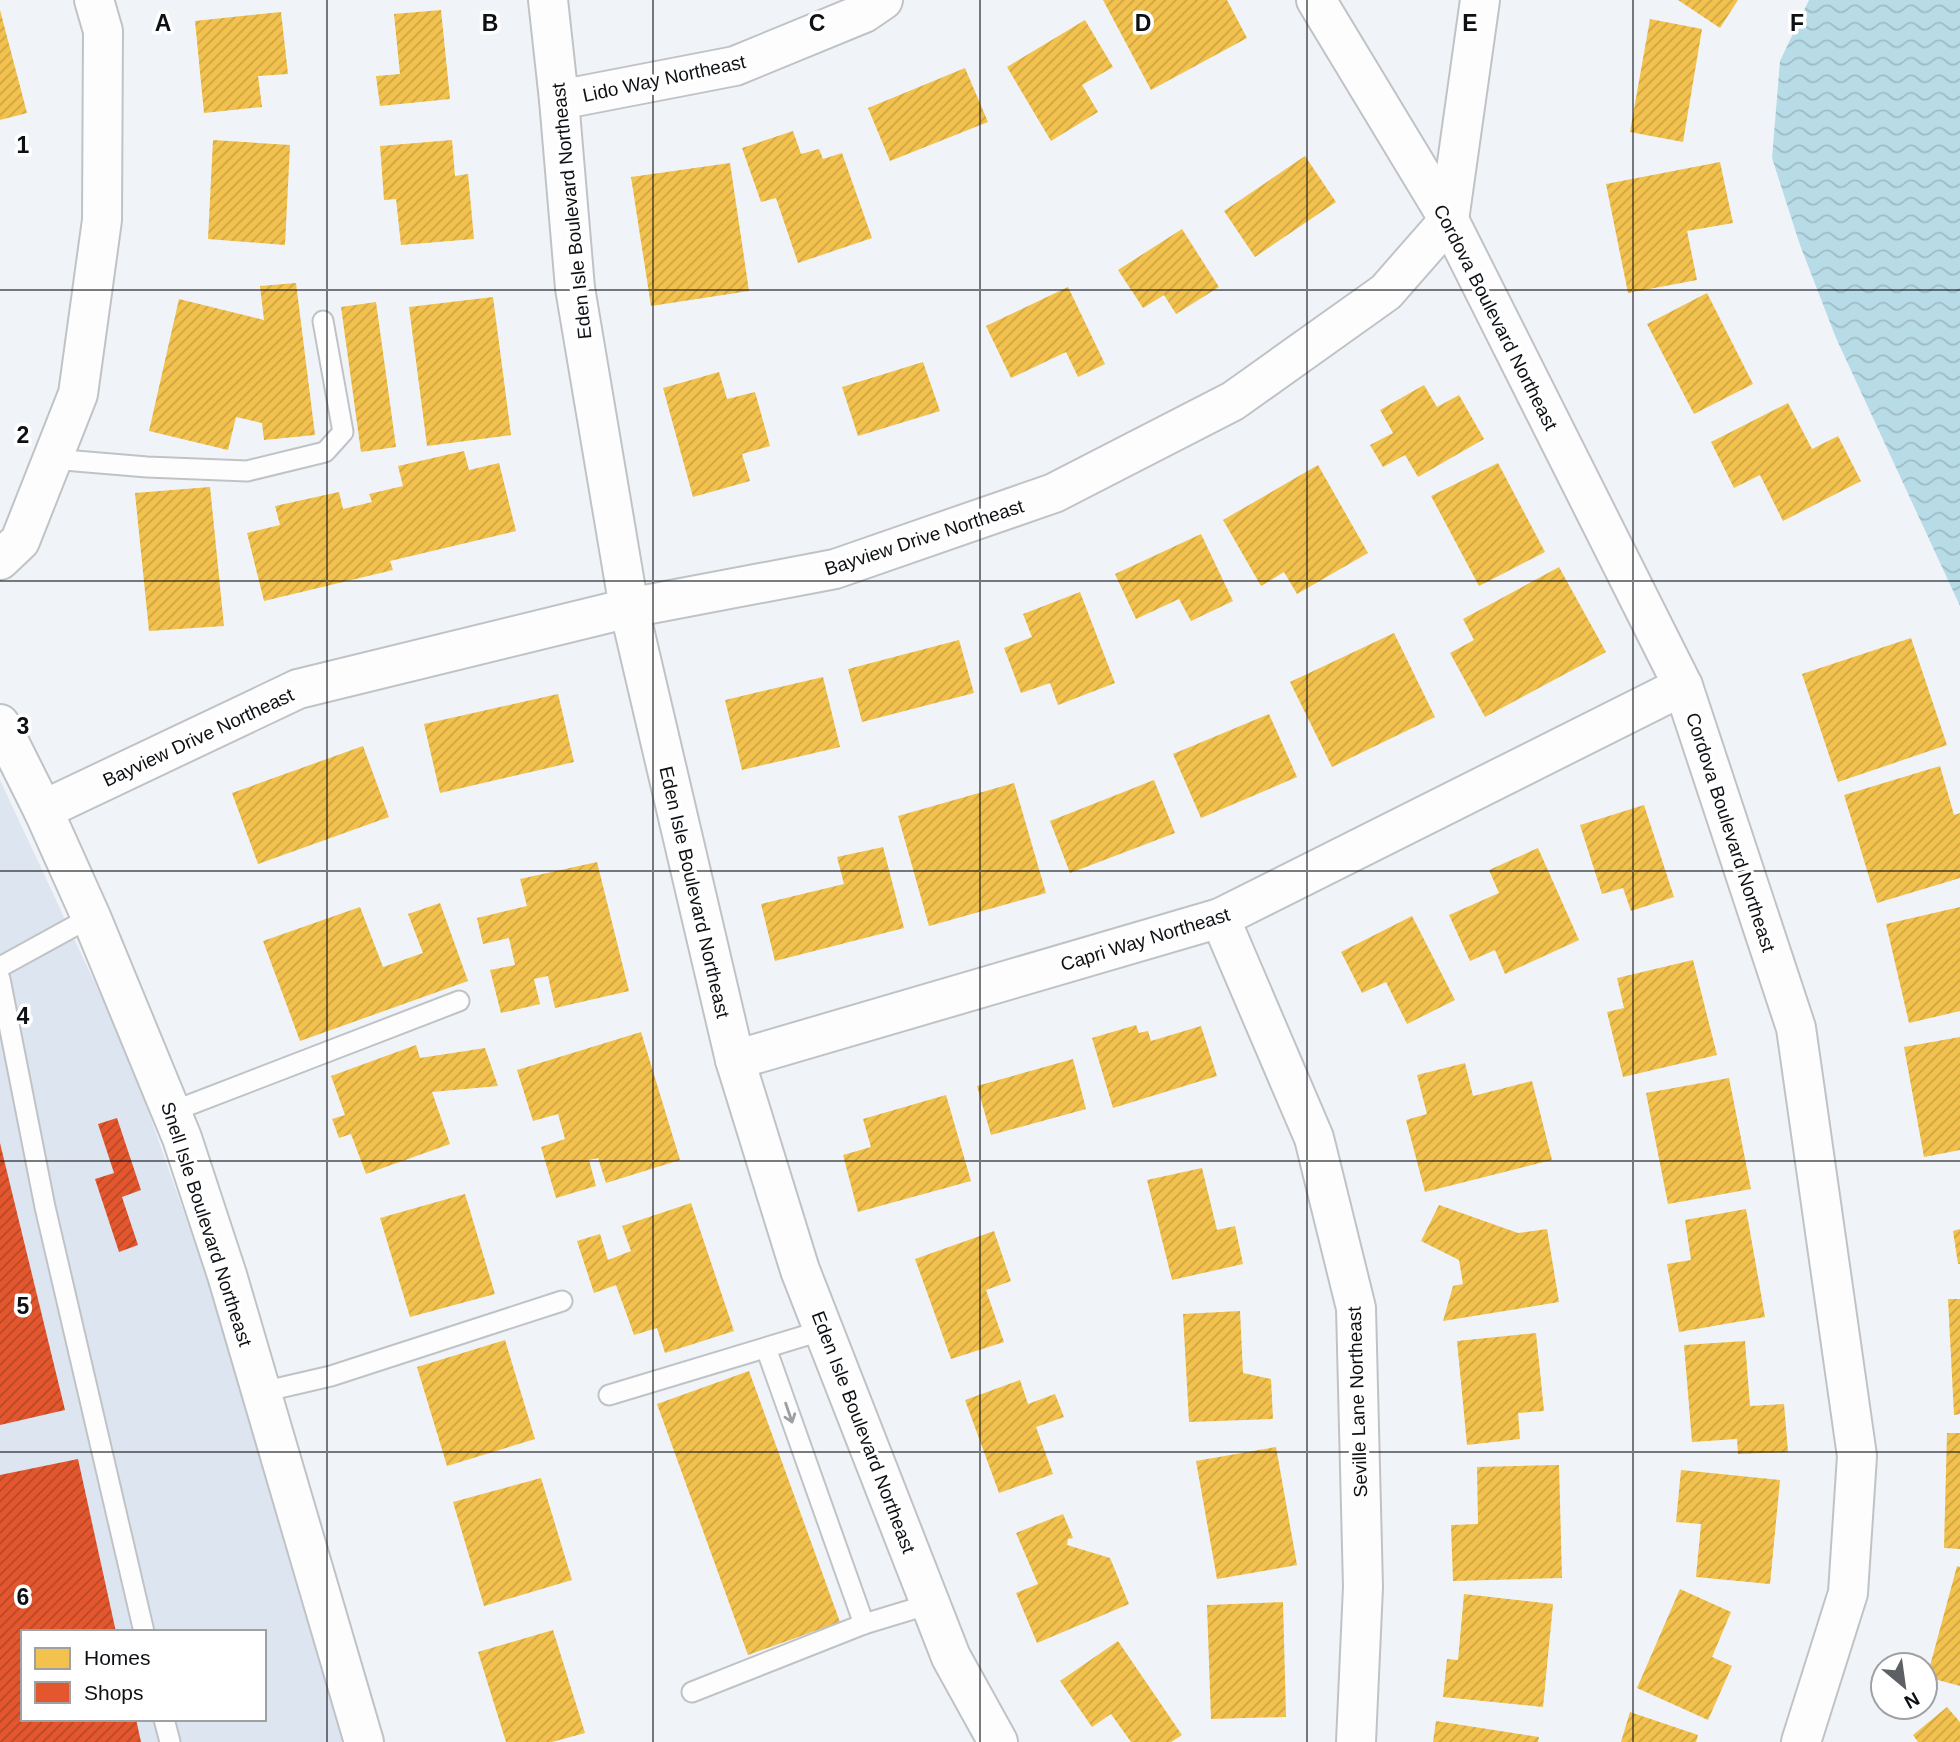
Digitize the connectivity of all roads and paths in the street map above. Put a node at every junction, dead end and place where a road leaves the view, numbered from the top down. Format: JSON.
{"nodes":[{"id":1,"x":94,"y":0,"type":"edge"},
{"id":2,"x":548,"y":0,"type":"edge"},
{"id":3,"x":883,"y":0,"type":"edge"},
{"id":4,"x":1316,"y":0,"type":"edge"},
{"id":5,"x":1480,"y":0,"type":"edge"},
{"id":6,"x":559,"y":100,"type":"junction"},
{"id":7,"x":1449,"y":220,"type":"junction"},
{"id":8,"x":323,"y":321,"type":"dead end"},
{"id":9,"x":52,"y":459,"type":"junction"},
{"id":10,"x":0,"y":560,"type":"edge"},
{"id":11,"x":629,"y":608,"type":"junction"},
{"id":12,"x":1683,"y":686,"type":"junction"},
{"id":13,"x":0,"y":724,"type":"edge"},
{"id":14,"x":43,"y":810,"type":"junction"},
{"id":15,"x":91,"y":917,"type":"junction"},
{"id":16,"x":1220,"y":919,"type":"junction"},
{"id":17,"x":0,"y":967,"type":"edge"},
{"id":18,"x":0,"y":979,"type":"edge"},
{"id":19,"x":459,"y":1002,"type":"dead end"},
{"id":20,"x":735,"y":1060,"type":"junction"},
{"id":21,"x":172,"y":1112,"type":"junction"},
{"id":22,"x":562,"y":1301,"type":"dead end"},
{"id":23,"x":824,"y":1330,"type":"junction"},
{"id":24,"x":766,"y":1348,"type":"junction"},
{"id":25,"x":262,"y":1392,"type":"junction"},
{"id":26,"x":609,"y":1395,"type":"dead end"},
{"id":27,"x":930,"y":1604,"type":"junction"},
{"id":28,"x":864,"y":1624,"type":"junction"},
{"id":29,"x":144,"y":1630,"type":"edge"},
{"id":30,"x":692,"y":1692,"type":"dead end"},
{"id":31,"x":165,"y":1721,"type":"edge"},
{"id":32,"x":170,"y":1742,"type":"edge"},
{"id":33,"x":364,"y":1742,"type":"edge"},
{"id":34,"x":998,"y":1742,"type":"edge"},
{"id":35,"x":1356,"y":1742,"type":"edge"},
{"id":36,"x":1801,"y":1742,"type":"edge"}],
"edges":[{"from":1,"to":9,"type":"street"},
{"from":2,"to":6,"type":"street","name":"Eden Isle Boulevard Northeast"},
{"from":3,"to":6,"type":"street","name":"Lido Way Northeast"},
{"from":4,"to":7,"type":"street","name":"Cordova Boulevard Northeast"},
{"from":5,"to":7,"type":"street"},
{"from":6,"to":11,"type":"street","name":"Eden Isle Boulevard Northeast"},
{"from":7,"to":11,"type":"street","name":"Bayview Drive Northeast"},
{"from":7,"to":12,"type":"street","name":"Cordova Boulevard Northeast"},
{"from":8,"to":9,"type":"lane"},
{"from":9,"to":10,"type":"street"},
{"from":11,"to":14,"type":"street","name":"Bayview Drive Northeast"},
{"from":11,"to":20,"type":"street","name":"Eden Isle Boulevard Northeast"},
{"from":12,"to":16,"type":"street","name":"Capri Way Northeast"},
{"from":12,"to":36,"type":"street","name":"Cordova Boulevard Northeast"},
{"from":13,"to":14,"type":"street","name":"Snell Isle Boulevard Northeast"},
{"from":14,"to":15,"type":"street","name":"Snell Isle Boulevard Northeast"},
{"from":15,"to":17,"type":"lane"},
{"from":15,"to":21,"type":"street","name":"Snell Isle Boulevard Northeast"},
{"from":16,"to":20,"type":"street","name":"Capri Way Northeast"},
{"from":16,"to":35,"type":"street","name":"Seville Lane Northeast"},
{"from":18,"to":29,"type":"lane"},
{"from":19,"to":21,"type":"lane"},
{"from":20,"to":23,"type":"street","name":"Eden Isle Boulevard Northeast"},
{"from":21,"to":25,"type":"street","name":"Snell Isle Boulevard Northeast"},
{"from":22,"to":25,"type":"lane"},
{"from":23,"to":24,"type":"lane"},
{"from":23,"to":27,"type":"street","name":"Eden Isle Boulevard Northeast"},
{"from":24,"to":26,"type":"lane"},
{"from":24,"to":28,"type":"lane","one_way":true},
{"from":25,"to":33,"type":"street","name":"Snell Isle Boulevard Northeast"},
{"from":27,"to":28,"type":"lane"},
{"from":27,"to":34,"type":"street","name":"Eden Isle Boulevard Northeast"},
{"from":28,"to":30,"type":"lane"},
{"from":31,"to":32,"type":"lane"}]}
